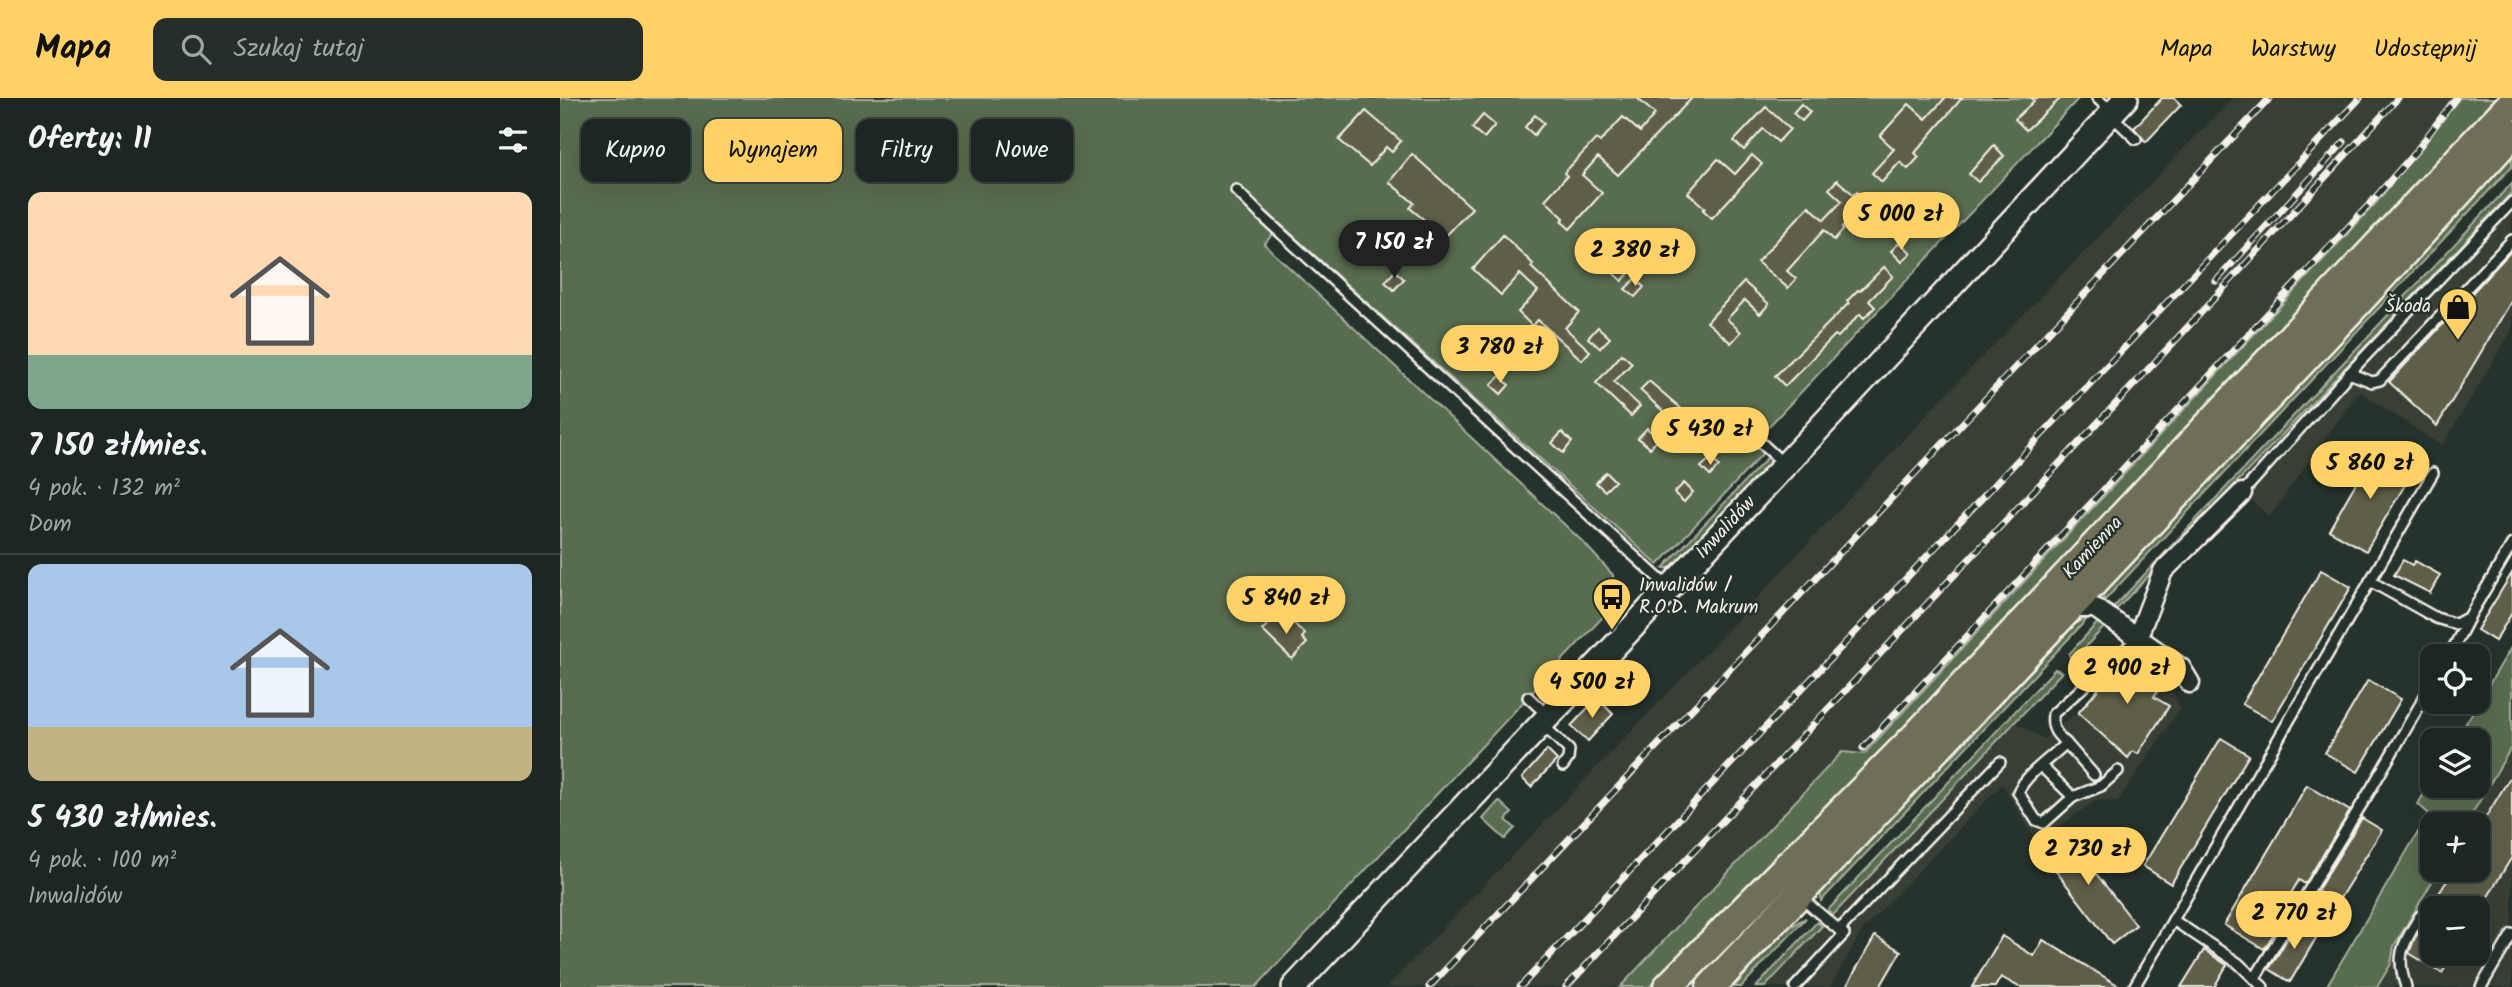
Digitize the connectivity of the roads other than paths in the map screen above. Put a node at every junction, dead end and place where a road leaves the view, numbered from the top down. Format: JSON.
{"nodes":[{"id":1,"x":2512,"y":103,"type":"edge"},
{"id":2,"x":2111,"y":106,"type":"edge"},
{"id":3,"x":2512,"y":134,"type":"edge"},
{"id":4,"x":2136,"y":139,"type":"dead end"},
{"id":5,"x":1236,"y":190,"type":"dead end"},
{"id":6,"x":2512,"y":202,"type":"edge"},
{"id":7,"x":2512,"y":240,"type":"edge"},
{"id":8,"x":2350,"y":373,"type":"junction"},
{"id":9,"x":1757,"y":439,"type":"dead end"},
{"id":10,"x":1785,"y":465,"type":"junction"},
{"id":11,"x":2432,"y":472,"type":"dead end"},
{"id":12,"x":2242,"y":493,"type":"joint"},
{"id":13,"x":2512,"y":544,"type":"edge"},
{"id":14,"x":2370,"y":581,"type":"junction"},
{"id":15,"x":1669,"y":589,"type":"junction"},
{"id":16,"x":2085,"y":599,"type":"junction"},
{"id":17,"x":2469,"y":617,"type":"junction"},
{"id":18,"x":2137,"y":639,"type":"junction"},
{"id":19,"x":2455,"y":644,"type":"edge"},
{"id":20,"x":2190,"y":683,"type":"dead end"},
{"id":21,"x":1528,"y":697,"type":"dead end"},
{"id":22,"x":2420,"y":705,"type":"edge"},
{"id":23,"x":1545,"y":720,"type":"junction"},
{"id":24,"x":2066,"y":743,"type":"junction"},
{"id":25,"x":2000,"y":762,"type":"dead end"},
{"id":26,"x":1563,"y":766,"type":"dead end"},
{"id":27,"x":2040,"y":766,"type":"junction"},
{"id":28,"x":2118,"y":771,"type":"dead end"},
{"id":29,"x":2094,"y":775,"type":"dead end"},
{"id":30,"x":2073,"y":797,"type":"junction"},
{"id":31,"x":1797,"y":895,"type":"junction"},
{"id":32,"x":2420,"y":916,"type":"dead end"},
{"id":33,"x":2173,"y":920,"type":"junction"},
{"id":34,"x":1839,"y":930,"type":"junction"},
{"id":35,"x":2512,"y":934,"type":"edge"},
{"id":36,"x":2255,"y":978,"type":"junction"},
{"id":37,"x":1294,"y":987,"type":"edge"},
{"id":38,"x":1668,"y":987,"type":"edge"},
{"id":39,"x":1711,"y":987,"type":"edge"},
{"id":40,"x":1795,"y":987,"type":"edge"},
{"id":41,"x":2134,"y":987,"type":"edge"},
{"id":42,"x":2263,"y":987,"type":"edge"},
{"id":43,"x":2406,"y":987,"type":"edge"},
{"id":44,"x":2481,"y":987,"type":"edge"}],
"edges":[{"from":1,"to":38,"type":"main road","name":"Kamienna"},
{"from":2,"to":4,"type":"lane"},
{"from":2,"to":10,"type":"street","name":"Inwalidów"},
{"from":3,"to":16,"type":"main road","name":"Kamienna"},
{"from":5,"to":15,"type":"lane"},
{"from":6,"to":8,"type":"lane"},
{"from":7,"to":8,"type":"lane"},
{"from":8,"to":12,"type":"lane"},
{"from":9,"to":10,"type":"lane"},
{"from":10,"to":15,"type":"street","name":"Inwalidów"},
{"from":11,"to":14,"type":"lane"},
{"from":12,"to":18,"type":"street"},
{"from":13,"to":17,"type":"lane"},
{"from":14,"to":17,"type":"lane"},
{"from":14,"to":33,"type":"lane"},
{"from":15,"to":23,"type":"street","name":"Inwalidów"},
{"from":16,"to":18,"type":"street"},
{"from":16,"to":31,"type":"main road","name":"Kamienna"},
{"from":17,"to":19,"type":"lane"},
{"from":18,"to":20,"type":"street"},
{"from":18,"to":24,"type":"lane"},
{"from":21,"to":23,"type":"lane"},
{"from":22,"to":36,"type":"lane"},
{"from":23,"to":26,"type":"lane"},
{"from":23,"to":37,"type":"street","name":"Inwalidów"},
{"from":24,"to":27,"type":"lane"},
{"from":24,"to":29,"type":"lane"},
{"from":25,"to":34,"type":"lane"},
{"from":27,"to":30,"type":"lane"},
{"from":27,"to":30,"type":"lane"},
{"from":28,"to":30,"type":"lane"},
{"from":31,"to":34,"type":"lane"},
{"from":31,"to":39,"type":"main road","name":"Kamienna"},
{"from":32,"to":43,"type":"lane"},
{"from":33,"to":36,"type":"lane"},
{"from":33,"to":41,"type":"lane"},
{"from":34,"to":40,"type":"lane"},
{"from":35,"to":44,"type":"lane"},
{"from":36,"to":42,"type":"lane"}]}
